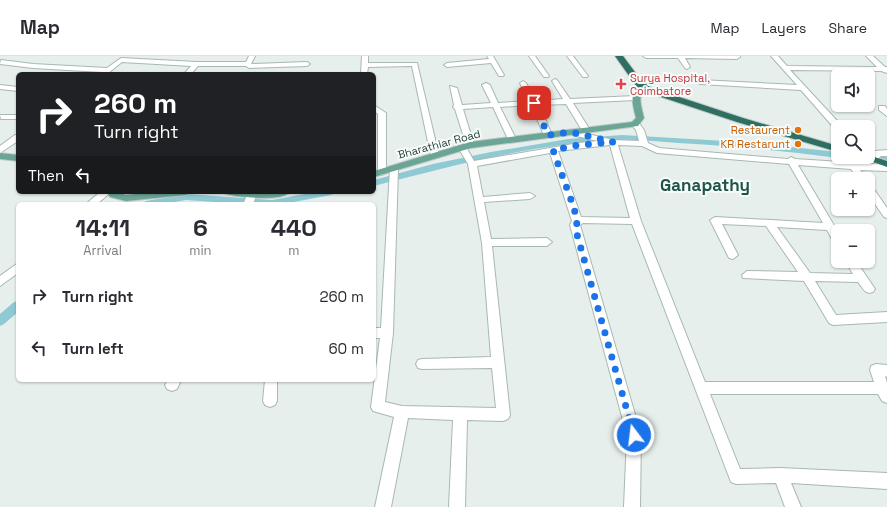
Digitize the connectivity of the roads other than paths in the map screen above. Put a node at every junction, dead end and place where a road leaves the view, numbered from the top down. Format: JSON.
{"nodes":[{"id":1,"x":11,"y":56,"type":"edge"},
{"id":2,"x":163,"y":56,"type":"edge"},
{"id":3,"x":252,"y":56,"type":"edge"},
{"id":4,"x":365,"y":56,"type":"edge"},
{"id":5,"x":532,"y":56,"type":"edge"},
{"id":6,"x":570,"y":56,"type":"edge"},
{"id":7,"x":619,"y":56,"type":"edge"},
{"id":8,"x":626,"y":56,"type":"edge"},
{"id":9,"x":646,"y":56,"type":"edge"},
{"id":10,"x":680,"y":56,"type":"edge"},
{"id":11,"x":774,"y":56,"type":"edge"},
{"id":12,"x":868,"y":56,"type":"edge"},
{"id":13,"x":737,"y":57,"type":"dead end"},
{"id":14,"x":492,"y":59,"type":"edge"},
{"id":15,"x":0,"y":62,"type":"edge"},
{"id":16,"x":158,"y":62,"type":"junction"},
{"id":17,"x":196,"y":64,"type":"junction"},
{"id":18,"x":248,"y":64,"type":"junction"},
{"id":19,"x":307,"y":64,"type":"dead end"},
{"id":20,"x":365,"y":65,"type":"junction"},
{"id":21,"x":447,"y":65,"type":"dead end"},
{"id":22,"x":279,"y":66,"type":"junction"},
{"id":23,"x":687,"y":67,"type":"dead end"},
{"id":24,"x":785,"y":68,"type":"junction"},
{"id":25,"x":886,"y":70,"type":"edge"},
{"id":26,"x":105,"y":72,"type":"edge"},
{"id":27,"x":189,"y":72,"type":"edge"},
{"id":28,"x":275,"y":72,"type":"edge"},
{"id":29,"x":364,"y":72,"type":"edge"},
{"id":30,"x":501,"y":75,"type":"dead end"},
{"id":31,"x":546,"y":76,"type":"dead end"},
{"id":32,"x":585,"y":76,"type":"dead end"},
{"id":33,"x":555,"y":81,"type":"dead end"},
{"id":34,"x":700,"y":82,"type":"dead end"},
{"id":35,"x":523,"y":83,"type":"dead end"},
{"id":36,"x":642,"y":84,"type":"junction"},
{"id":37,"x":486,"y":85,"type":"dead end"},
{"id":38,"x":0,"y":87,"type":"edge"},
{"id":39,"x":452,"y":88,"type":"dead end"},
{"id":40,"x":804,"y":88,"type":"junction"},
{"id":41,"x":16,"y":89,"type":"edge"},
{"id":42,"x":635,"y":98,"type":"junction"},
{"id":43,"x":568,"y":101,"type":"junction"},
{"id":44,"x":534,"y":103,"type":"junction"},
{"id":45,"x":496,"y":105,"type":"junction"},
{"id":46,"x":457,"y":107,"type":"junction"},
{"id":47,"x":887,"y":108,"type":"edge"},
{"id":48,"x":378,"y":114,"type":"edge"},
{"id":49,"x":887,"y":114,"type":"edge"},
{"id":50,"x":1,"y":117,"type":"edge"},
{"id":51,"x":16,"y":117,"type":"edge"},
{"id":52,"x":832,"y":120,"type":"edge"},
{"id":53,"x":637,"y":127,"type":"junction"},
{"id":54,"x":586,"y":130,"type":"junction"},
{"id":55,"x":572,"y":133,"type":"junction"},
{"id":56,"x":548,"y":135,"type":"junction"},
{"id":57,"x":16,"y":138,"type":"edge"},
{"id":58,"x":512,"y":139,"type":"junction"},
{"id":59,"x":613,"y":142,"type":"junction"},
{"id":60,"x":831,"y":143,"type":"edge"},
{"id":61,"x":644,"y":144,"type":"junction"},
{"id":62,"x":831,"y":147,"type":"edge"},
{"id":63,"x":377,"y":148,"type":"edge"},
{"id":64,"x":466,"y":148,"type":"junction"},
{"id":65,"x":0,"y":150,"type":"edge"},
{"id":66,"x":553,"y":150,"type":"junction"},
{"id":67,"x":0,"y":156,"type":"edge"},
{"id":68,"x":435,"y":156,"type":"junction"},
{"id":69,"x":875,"y":157,"type":"edge"},
{"id":70,"x":16,"y":158,"type":"edge"},
{"id":71,"x":875,"y":159,"type":"edge"},
{"id":72,"x":791,"y":160,"type":"junction"},
{"id":73,"x":887,"y":162,"type":"edge"},
{"id":74,"x":472,"y":164,"type":"junction"},
{"id":75,"x":854,"y":167,"type":"junction"},
{"id":76,"x":394,"y":169,"type":"junction"},
{"id":77,"x":857,"y":172,"type":"edge"},
{"id":78,"x":378,"y":173,"type":"edge"},
{"id":79,"x":104,"y":194,"type":"edge"},
{"id":80,"x":113,"y":194,"type":"edge"},
{"id":81,"x":166,"y":194,"type":"edge"},
{"id":82,"x":236,"y":194,"type":"edge"},
{"id":83,"x":275,"y":194,"type":"edge"},
{"id":84,"x":530,"y":196,"type":"dead end"},
{"id":85,"x":875,"y":197,"type":"edge"},
{"id":86,"x":250,"y":199,"type":"edge"},
{"id":87,"x":478,"y":200,"type":"junction"},
{"id":88,"x":94,"y":202,"type":"edge"},
{"id":89,"x":887,"y":215,"type":"edge"},
{"id":90,"x":577,"y":221,"type":"junction"},
{"id":91,"x":636,"y":221,"type":"junction"},
{"id":92,"x":768,"y":222,"type":"junction"},
{"id":93,"x":829,"y":227,"type":"junction"},
{"id":94,"x":831,"y":230,"type":"edge"},
{"id":95,"x":547,"y":242,"type":"dead end"},
{"id":96,"x":487,"y":243,"type":"junction"},
{"id":97,"x":733,"y":255,"type":"dead end"},
{"id":98,"x":855,"y":268,"type":"edge"},
{"id":99,"x":16,"y":269,"type":"edge"},
{"id":100,"x":748,"y":275,"type":"dead end"},
{"id":101,"x":808,"y":278,"type":"junction"},
{"id":102,"x":861,"y":278,"type":"junction"},
{"id":103,"x":0,"y":282,"type":"edge"},
{"id":104,"x":869,"y":289,"type":"dead end"},
{"id":105,"x":887,"y":317,"type":"edge"},
{"id":106,"x":380,"y":333,"type":"edge"},
{"id":107,"x":499,"y":362,"type":"junction"},
{"id":108,"x":422,"y":364,"type":"dead end"},
{"id":109,"x":887,"y":371,"type":"edge"},
{"id":110,"x":271,"y":382,"type":"edge"},
{"id":111,"x":700,"y":388,"type":"junction"},
{"id":112,"x":884,"y":393,"type":"edge"},
{"id":113,"x":270,"y":401,"type":"dead end"},
{"id":114,"x":402,"y":412,"type":"junction"},
{"id":115,"x":460,"y":414,"type":"junction"},
{"id":116,"x":780,"y":475,"type":"junction"},
{"id":117,"x":887,"y":481,"type":"edge"},
{"id":118,"x":383,"y":507,"type":"edge"},
{"id":119,"x":457,"y":507,"type":"edge"},
{"id":120,"x":632,"y":507,"type":"edge"},
{"id":121,"x":793,"y":507,"type":"edge"}],
"edges":[{"from":1,"to":15,"type":"street"},
{"from":2,"to":16,"type":"street"},
{"from":3,"to":18,"type":"street"},
{"from":4,"to":20,"type":"street"},
{"from":5,"to":31,"type":"street"},
{"from":6,"to":32,"type":"street"},
{"from":7,"to":36,"type":"highway"},
{"from":8,"to":36,"type":"highway"},
{"from":9,"to":10,"type":"street"},
{"from":10,"to":13,"type":"street"},
{"from":10,"to":23,"type":"street"},
{"from":11,"to":24,"type":"street"},
{"from":12,"to":25,"type":"street"},
{"from":14,"to":21,"type":"street"},
{"from":14,"to":30,"type":"street"},
{"from":15,"to":26,"type":"street"},
{"from":16,"to":17,"type":"street"},
{"from":16,"to":26,"type":"street"},
{"from":17,"to":18,"type":"street"},
{"from":17,"to":27,"type":"street"},
{"from":18,"to":22,"type":"street"},
{"from":19,"to":22,"type":"street"},
{"from":20,"to":29,"type":"street"},
{"from":20,"to":68,"type":"street"},
{"from":22,"to":28,"type":"street"},
{"from":24,"to":25,"type":"street"},
{"from":24,"to":40,"type":"street"},
{"from":33,"to":43,"type":"street"},
{"from":34,"to":40,"type":"street"},
{"from":35,"to":44,"type":"street"},
{"from":36,"to":42,"type":"main road"},
{"from":36,"to":60,"type":"highway"},
{"from":36,"to":62,"type":"highway"},
{"from":37,"to":45,"type":"street"},
{"from":38,"to":41,"type":"street"},
{"from":39,"to":46,"type":"street"},
{"from":40,"to":52,"type":"street"},
{"from":42,"to":43,"type":"street"},
{"from":42,"to":53,"type":"main road"},
{"from":43,"to":44,"type":"street"},
{"from":43,"to":54,"type":"street"},
{"from":44,"to":45,"type":"street"},
{"from":44,"to":56,"type":"street"},
{"from":45,"to":46,"type":"street"},
{"from":45,"to":58,"type":"street"},
{"from":46,"to":64,"type":"street"},
{"from":47,"to":49,"type":"street"},
{"from":48,"to":63,"type":"street"},
{"from":50,"to":51,"type":"street"},
{"from":53,"to":54,"type":"main road","name":"Bharathiar Road"},
{"from":53,"to":61,"type":"street"},
{"from":54,"to":55,"type":"main road","name":"Bharathiar Road"},
{"from":55,"to":56,"type":"main road","name":"Bharathiar Road"},
{"from":55,"to":59,"type":"street"},
{"from":56,"to":58,"type":"main road","name":"Bharathiar Road"},
{"from":57,"to":65,"type":"street"},
{"from":58,"to":64,"type":"main road","name":"Bharathiar Road"},
{"from":59,"to":61,"type":"street"},
{"from":59,"to":66,"type":"street"},
{"from":59,"to":91,"type":"street"},
{"from":61,"to":72,"type":"street"},
{"from":63,"to":78,"type":"street"},
{"from":64,"to":68,"type":"main road","name":"Bharathiar Road"},
{"from":64,"to":74,"type":"street"},
{"from":66,"to":74,"type":"street"},
{"from":66,"to":90,"type":"street"},
{"from":67,"to":70,"type":"main road"},
{"from":68,"to":76,"type":"main road","name":"Bharathiar Road"},
{"from":69,"to":73,"type":"highway"},
{"from":71,"to":73,"type":"highway"},
{"from":72,"to":75,"type":"street"},
{"from":72,"to":93,"type":"street"},
{"from":73,"to":75,"type":"street"},
{"from":74,"to":87,"type":"street"},
{"from":75,"to":77,"type":"street"},
{"from":76,"to":78,"type":"main road","name":"Bharathiar Road"},
{"from":76,"to":106,"type":"street"},
{"from":79,"to":88,"type":"street"},
{"from":80,"to":81,"type":"main road"},
{"from":82,"to":86,"type":"main road"},
{"from":83,"to":86,"type":"main road"},
{"from":84,"to":87,"type":"street"},
{"from":85,"to":89,"type":"street"},
{"from":87,"to":96,"type":"street"},
{"from":90,"to":91,"type":"street"},
{"from":90,"to":120,"type":"street"},
{"from":91,"to":111,"type":"street"},
{"from":92,"to":93,"type":"street"},
{"from":92,"to":97,"type":"street"},
{"from":92,"to":101,"type":"street"},
{"from":93,"to":94,"type":"street"},
{"from":95,"to":96,"type":"street"},
{"from":96,"to":107,"type":"street"},
{"from":98,"to":102,"type":"street"},
{"from":99,"to":103,"type":"street"},
{"from":100,"to":101,"type":"street"},
{"from":101,"to":102,"type":"street"},
{"from":101,"to":105,"type":"street"},
{"from":102,"to":104,"type":"street"},
{"from":106,"to":114,"type":"street"},
{"from":107,"to":108,"type":"street"},
{"from":107,"to":115,"type":"street"},
{"from":109,"to":112,"type":"street"},
{"from":110,"to":113,"type":"street"},
{"from":111,"to":112,"type":"street"},
{"from":111,"to":116,"type":"street"},
{"from":114,"to":115,"type":"street"},
{"from":114,"to":118,"type":"street"},
{"from":115,"to":119,"type":"street"},
{"from":116,"to":117,"type":"street"},
{"from":116,"to":121,"type":"street"}]}
